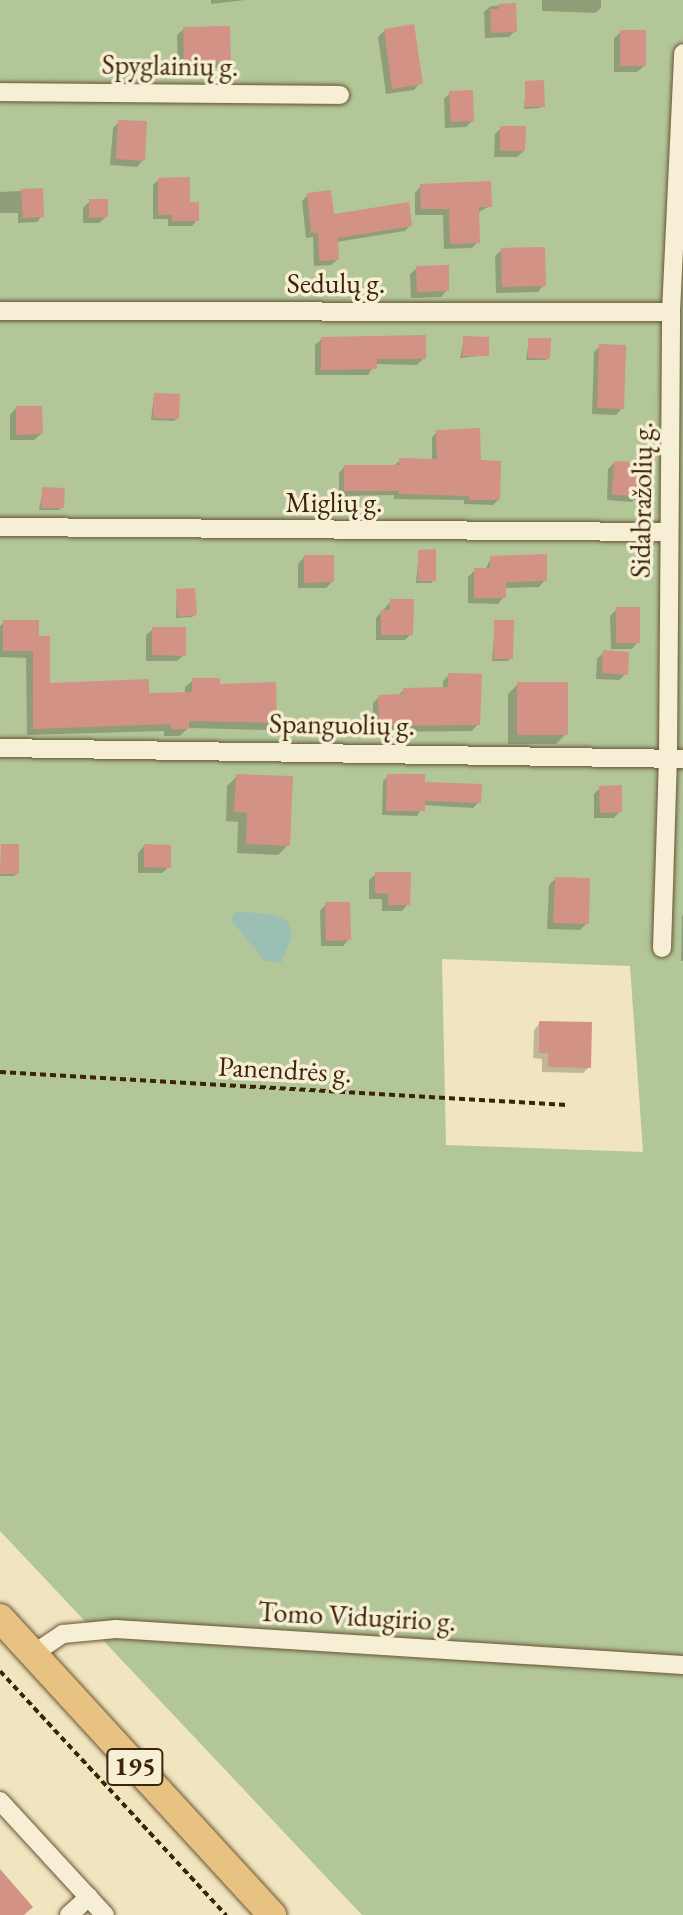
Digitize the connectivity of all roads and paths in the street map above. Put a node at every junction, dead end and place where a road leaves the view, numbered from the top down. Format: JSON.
{"nodes":[{"id":1,"x":683,"y":53,"type":"edge"},
{"id":2,"x":0,"y":92,"type":"edge"},
{"id":3,"x":340,"y":95,"type":"dead end"},
{"id":4,"x":0,"y":311,"type":"edge"},
{"id":5,"x":671,"y":312,"type":"junction"},
{"id":6,"x":676,"y":509,"type":"edge"},
{"id":7,"x":0,"y":527,"type":"edge"},
{"id":8,"x":668,"y":532,"type":"junction"},
{"id":9,"x":0,"y":748,"type":"edge"},
{"id":10,"x":676,"y":758,"type":"edge"},
{"id":11,"x":662,"y":948,"type":"dead end"},
{"id":12,"x":0,"y":1072,"type":"edge"},
{"id":13,"x":567,"y":1105,"type":"dead end"},
{"id":14,"x":0,"y":1618,"type":"edge"},
{"id":15,"x":33,"y":1654,"type":"junction"},
{"id":16,"x":683,"y":1665,"type":"edge"},
{"id":17,"x":0,"y":1671,"type":"edge"},
{"id":18,"x":0,"y":1801,"type":"edge"},
{"id":19,"x":89,"y":1897,"type":"junction"},
{"id":20,"x":69,"y":1915,"type":"edge"},
{"id":21,"x":105,"y":1915,"type":"edge"},
{"id":22,"x":226,"y":1915,"type":"edge"},
{"id":23,"x":272,"y":1915,"type":"edge"}],
"edges":[{"from":1,"to":5,"type":"street","name":"Sidabražolių g."},
{"from":2,"to":3,"type":"street","name":"Spyglainių g."},
{"from":4,"to":5,"type":"street","name":"Sedulų g."},
{"from":5,"to":6,"type":"street","name":"Sidabražolių g."},
{"from":6,"to":8,"type":"street","name":"Sidabražolių g."},
{"from":7,"to":8,"type":"street","name":"Miglių g."},
{"from":8,"to":10,"type":"street","name":"Sidabražolių g."},
{"from":9,"to":10,"type":"street","name":"Spanguolių g."},
{"from":10,"to":11,"type":"street","name":"Sidabražolių g."},
{"from":12,"to":13,"type":"path","name":"Panendrės g."},
{"from":14,"to":15,"type":"main road","number":"195"},
{"from":15,"to":16,"type":"street","name":"Tomo Vidugirio g."},
{"from":15,"to":23,"type":"main road","number":"195"},
{"from":17,"to":22,"type":"path"},
{"from":18,"to":19,"type":"street"},
{"from":19,"to":20,"type":"street"},
{"from":19,"to":21,"type":"street"}]}
